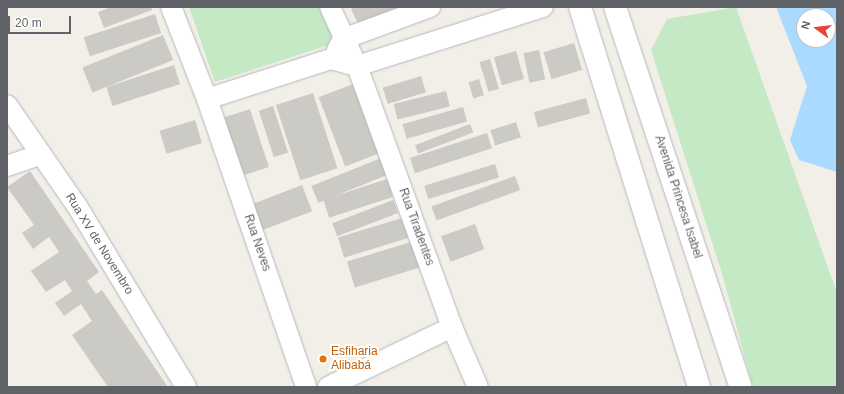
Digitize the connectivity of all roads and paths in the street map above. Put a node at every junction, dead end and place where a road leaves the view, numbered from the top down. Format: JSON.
{"nodes":[{"id":1,"x":171,"y":7,"type":"edge"},
{"id":2,"x":330,"y":7,"type":"edge"},
{"id":3,"x":430,"y":7,"type":"edge"},
{"id":4,"x":543,"y":7,"type":"edge"},
{"id":5,"x":580,"y":7,"type":"edge"},
{"id":6,"x":615,"y":7,"type":"edge"},
{"id":7,"x":343,"y":39,"type":"junction"},
{"id":8,"x":331,"y":59,"type":"junction"},
{"id":9,"x":358,"y":66,"type":"junction"},
{"id":10,"x":207,"y":99,"type":"junction"},
{"id":11,"x":7,"y":104,"type":"edge"},
{"id":12,"x":41,"y":154,"type":"junction"},
{"id":13,"x":7,"y":166,"type":"edge"},
{"id":14,"x":452,"y":327,"type":"junction"},
{"id":15,"x":186,"y":387,"type":"edge"},
{"id":16,"x":306,"y":387,"type":"edge"},
{"id":17,"x":328,"y":387,"type":"edge"},
{"id":18,"x":478,"y":387,"type":"edge"},
{"id":19,"x":699,"y":387,"type":"edge"},
{"id":20,"x":741,"y":387,"type":"edge"}],
"edges":[{"from":1,"to":10,"type":"street","name":"Rua Neves"},
{"from":2,"to":7,"type":"street","name":"Rua Tiradentes"},
{"from":3,"to":7,"type":"street"},
{"from":4,"to":9,"type":"street"},
{"from":5,"to":19,"type":"main road"},
{"from":6,"to":20,"type":"main road","name":"Avenida Princesa Isabel"},
{"from":7,"to":8,"type":"street"},
{"from":7,"to":9,"type":"street","name":"Rua Tiradentes"},
{"from":8,"to":9,"type":"street"},
{"from":8,"to":10,"type":"street"},
{"from":9,"to":14,"type":"street","name":"Rua Tiradentes"},
{"from":10,"to":16,"type":"street","name":"Rua Neves"},
{"from":11,"to":12,"type":"street","name":"Rua XV de Novembro"},
{"from":12,"to":13,"type":"street"},
{"from":12,"to":15,"type":"street","name":"Rua XV de Novembro"},
{"from":14,"to":17,"type":"street"},
{"from":14,"to":18,"type":"street","name":"Rua Tiradentes"}]}
